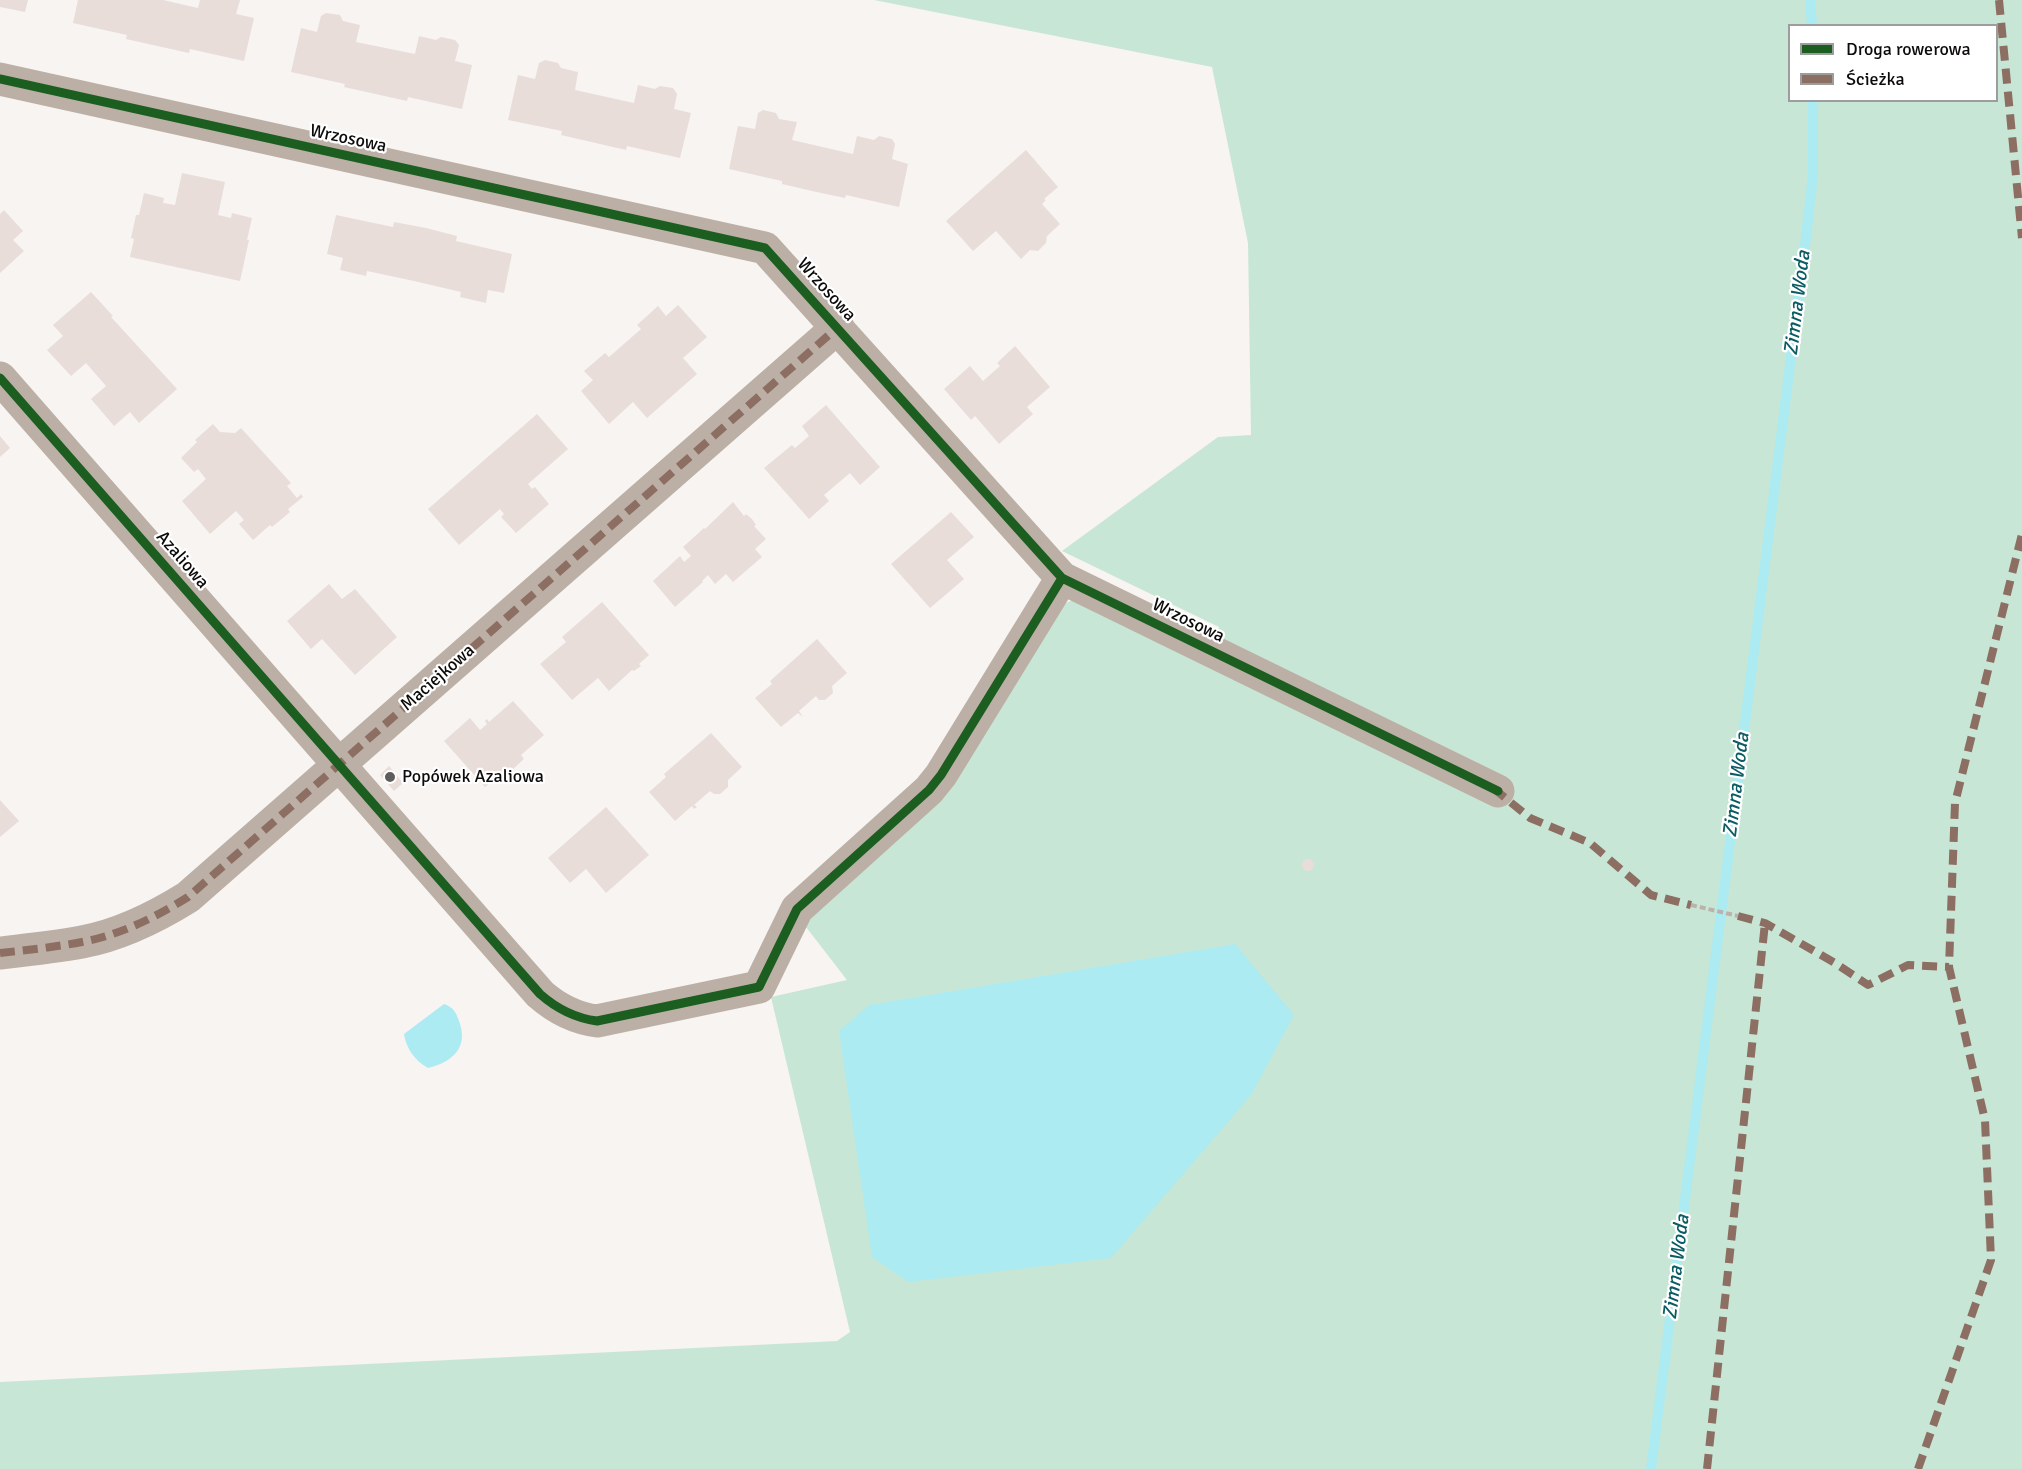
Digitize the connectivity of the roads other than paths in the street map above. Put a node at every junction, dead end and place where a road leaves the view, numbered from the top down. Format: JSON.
{"nodes":[{"id":1,"x":0,"y":79,"type":"edge"},
{"id":2,"x":838,"y":327,"type":"junction"},
{"id":3,"x":0,"y":378,"type":"edge"},
{"id":4,"x":1062,"y":578,"type":"junction"},
{"id":5,"x":340,"y":764,"type":"junction"},
{"id":6,"x":1498,"y":791,"type":"dead end"},
{"id":7,"x":0,"y":953,"type":"edge"}],
"edges":[{"from":1,"to":2,"type":"street","name":"Wrzosowa"},
{"from":2,"to":4,"type":"street","name":"Wrzosowa"},
{"from":2,"to":5,"type":"street","name":"Maciejkowa"},
{"from":3,"to":5,"type":"street","name":"Azaliowa"},
{"from":4,"to":5,"type":"street","name":"Azaliowa"},
{"from":4,"to":6,"type":"street","name":"Wrzosowa"},
{"from":5,"to":7,"type":"street","name":"Maciejkowa"}]}
